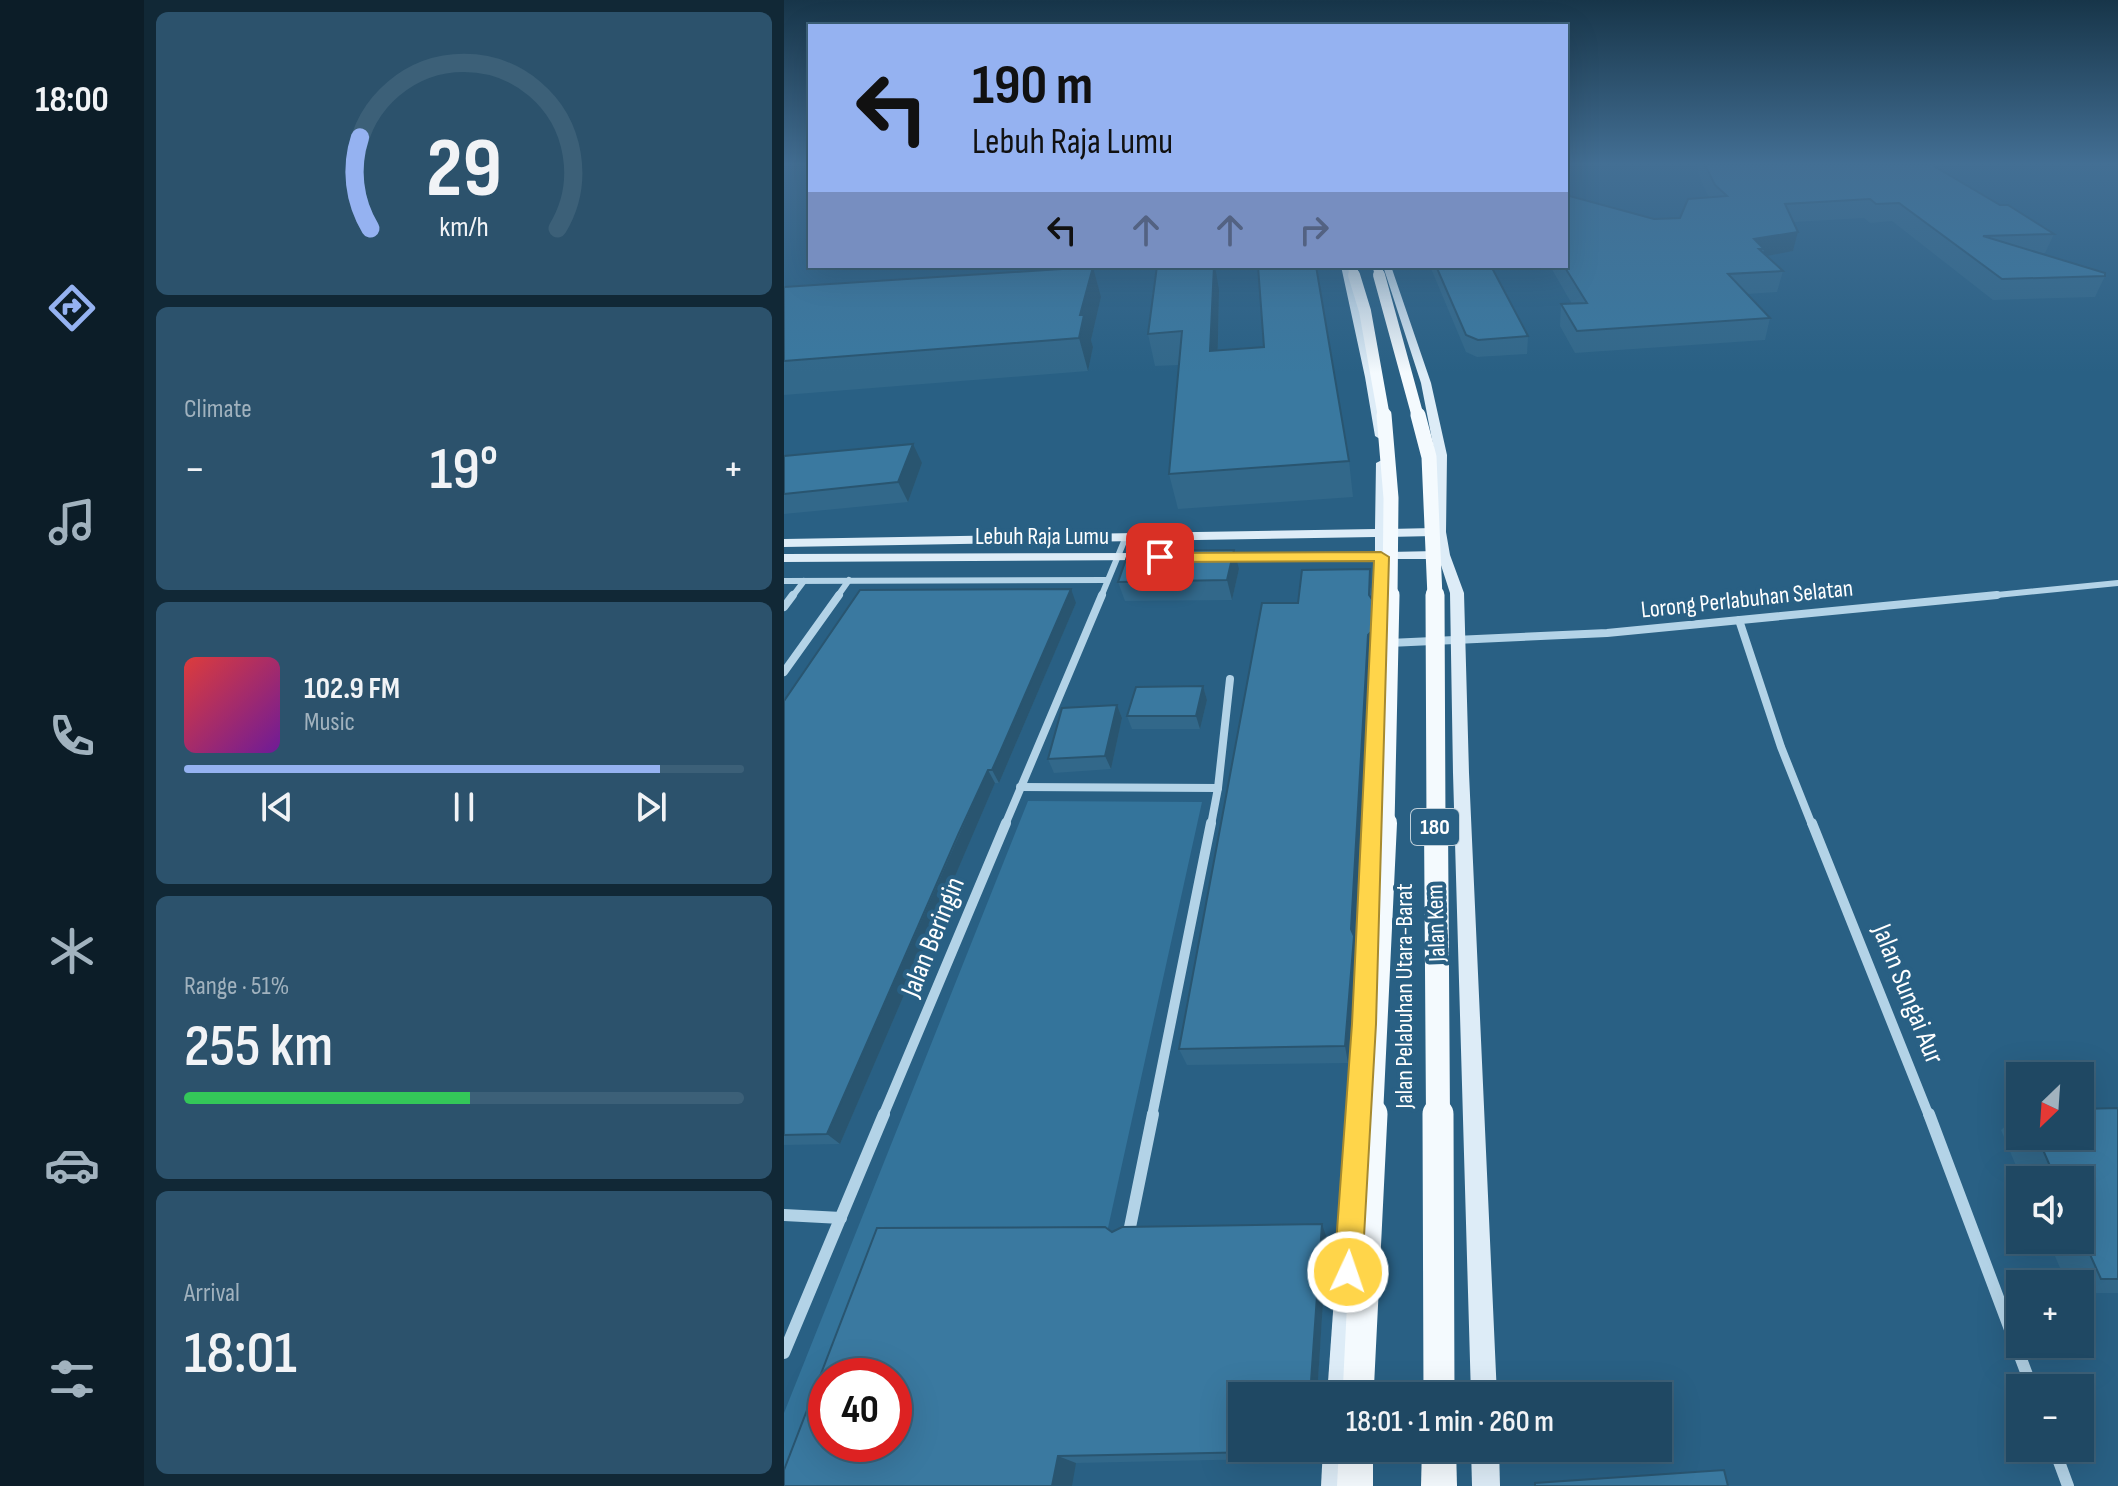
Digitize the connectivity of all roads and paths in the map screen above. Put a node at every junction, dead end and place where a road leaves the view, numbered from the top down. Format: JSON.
{"nodes":[{"id":1,"x":1345,"y":268,"type":"edge"},
{"id":2,"x":1353,"y":268,"type":"edge"},
{"id":3,"x":1378,"y":268,"type":"edge"},
{"id":4,"x":1388,"y":268,"type":"edge"},
{"id":5,"x":1440,"y":532,"type":"junction"},
{"id":6,"x":1381,"y":535,"type":"junction"},
{"id":7,"x":1125,"y":539,"type":"junction"},
{"id":8,"x":784,"y":543,"type":"edge"},
{"id":9,"x":1444,"y":555,"type":"junction"},
{"id":10,"x":1160,"y":557,"type":"edge"},
{"id":11,"x":1207,"y":557,"type":"edge"},
{"id":12,"x":1381,"y":557,"type":"junction"},
{"id":13,"x":784,"y":558,"type":"edge"},
{"id":14,"x":1116,"y":558,"type":"junction"},
{"id":15,"x":849,"y":580,"type":"junction"},
{"id":16,"x":1107,"y":580,"type":"junction"},
{"id":17,"x":784,"y":581,"type":"edge"},
{"id":18,"x":804,"y":581,"type":"junction"},
{"id":19,"x":2118,"y":583,"type":"edge"},
{"id":20,"x":784,"y":607,"type":"edge"},
{"id":21,"x":1739,"y":620,"type":"junction"},
{"id":22,"x":1460,"y":640,"type":"junction"},
{"id":23,"x":1380,"y":643,"type":"junction"},
{"id":24,"x":784,"y":672,"type":"edge"},
{"id":25,"x":1230,"y":679,"type":"dead end"},
{"id":26,"x":1020,"y":787,"type":"junction"},
{"id":27,"x":1218,"y":788,"type":"junction"},
{"id":28,"x":784,"y":1215,"type":"edge"},
{"id":29,"x":841,"y":1218,"type":"junction"},
{"id":30,"x":1127,"y":1238,"type":"edge"},
{"id":31,"x":784,"y":1353,"type":"edge"},
{"id":32,"x":2027,"y":1374,"type":"edge"},
{"id":33,"x":1341,"y":1382,"type":"edge"},
{"id":34,"x":1359,"y":1382,"type":"edge"},
{"id":35,"x":1439,"y":1382,"type":"edge"},
{"id":36,"x":1483,"y":1382,"type":"edge"},
{"id":37,"x":1336,"y":1462,"type":"edge"},
{"id":38,"x":1356,"y":1462,"type":"edge"},
{"id":39,"x":1439,"y":1462,"type":"edge"},
{"id":40,"x":1485,"y":1462,"type":"edge"},
{"id":41,"x":2059,"y":1462,"type":"edge"},
{"id":42,"x":1335,"y":1486,"type":"edge"},
{"id":43,"x":1355,"y":1486,"type":"edge"},
{"id":44,"x":1439,"y":1486,"type":"edge"},
{"id":45,"x":1486,"y":1486,"type":"edge"},
{"id":46,"x":2068,"y":1486,"type":"edge"}],
"edges":[{"from":1,"to":6,"type":"street"},
{"from":2,"to":34,"type":"main road","name":"Jalan Pelabuhan Utara-Barat","number":"180","bridge":true},
{"from":3,"to":35,"type":"main road","name":"Jalan Pelabuhan Utara-Barat","number":"180","bridge":true},
{"from":4,"to":5,"type":"street","name":"Jalan Kem"},
{"from":5,"to":6,"type":"street","name":"Lebuh Raja Lumu"},
{"from":5,"to":9,"type":"street","name":"Jalan Kem"},
{"from":6,"to":7,"type":"street","name":"Lebuh Raja Lumu"},
{"from":6,"to":12,"type":"street"},
{"from":7,"to":8,"type":"street","name":"Lebuh Raja Lumu"},
{"from":7,"to":14,"type":"street","name":"Jalan Beringin"},
{"from":9,"to":12,"type":"street"},
{"from":9,"to":22,"type":"street","name":"Jalan Kem"},
{"from":10,"to":14,"type":"street","name":"Lebuh Raja Lumu"},
{"from":11,"to":12,"type":"street"},
{"from":12,"to":23,"type":"street"},
{"from":13,"to":14,"type":"street","name":"Lebuh Raja Lumu"},
{"from":14,"to":16,"type":"street","name":"Jalan Beringin"},
{"from":15,"to":16,"type":"street"},
{"from":15,"to":18,"type":"street"},
{"from":15,"to":24,"type":"street"},
{"from":16,"to":26,"type":"street","name":"Jalan Beringin"},
{"from":17,"to":18,"type":"street"},
{"from":18,"to":20,"type":"street"},
{"from":19,"to":21,"type":"street","name":"Lorong Perlabuhan Selatan"},
{"from":21,"to":22,"type":"street","name":"Lorong Perlabuhan Selatan"},
{"from":21,"to":32,"type":"street","name":"Jalan Sungai Aur"},
{"from":22,"to":23,"type":"street","name":"Lorong Perlabuhan Selatan"},
{"from":22,"to":36,"type":"street","name":"Jalan Kem"},
{"from":23,"to":33,"type":"street"},
{"from":25,"to":27,"type":"street"},
{"from":26,"to":27,"type":"street"},
{"from":26,"to":29,"type":"street","name":"Jalan Beringin"},
{"from":27,"to":30,"type":"street"},
{"from":28,"to":29,"type":"street"},
{"from":29,"to":31,"type":"street","name":"Jalan Beringin"},
{"from":37,"to":42,"type":"street"},
{"from":38,"to":43,"type":"main road"},
{"from":39,"to":44,"type":"main road"},
{"from":40,"to":45,"type":"street"},
{"from":41,"to":46,"type":"street"}]}
